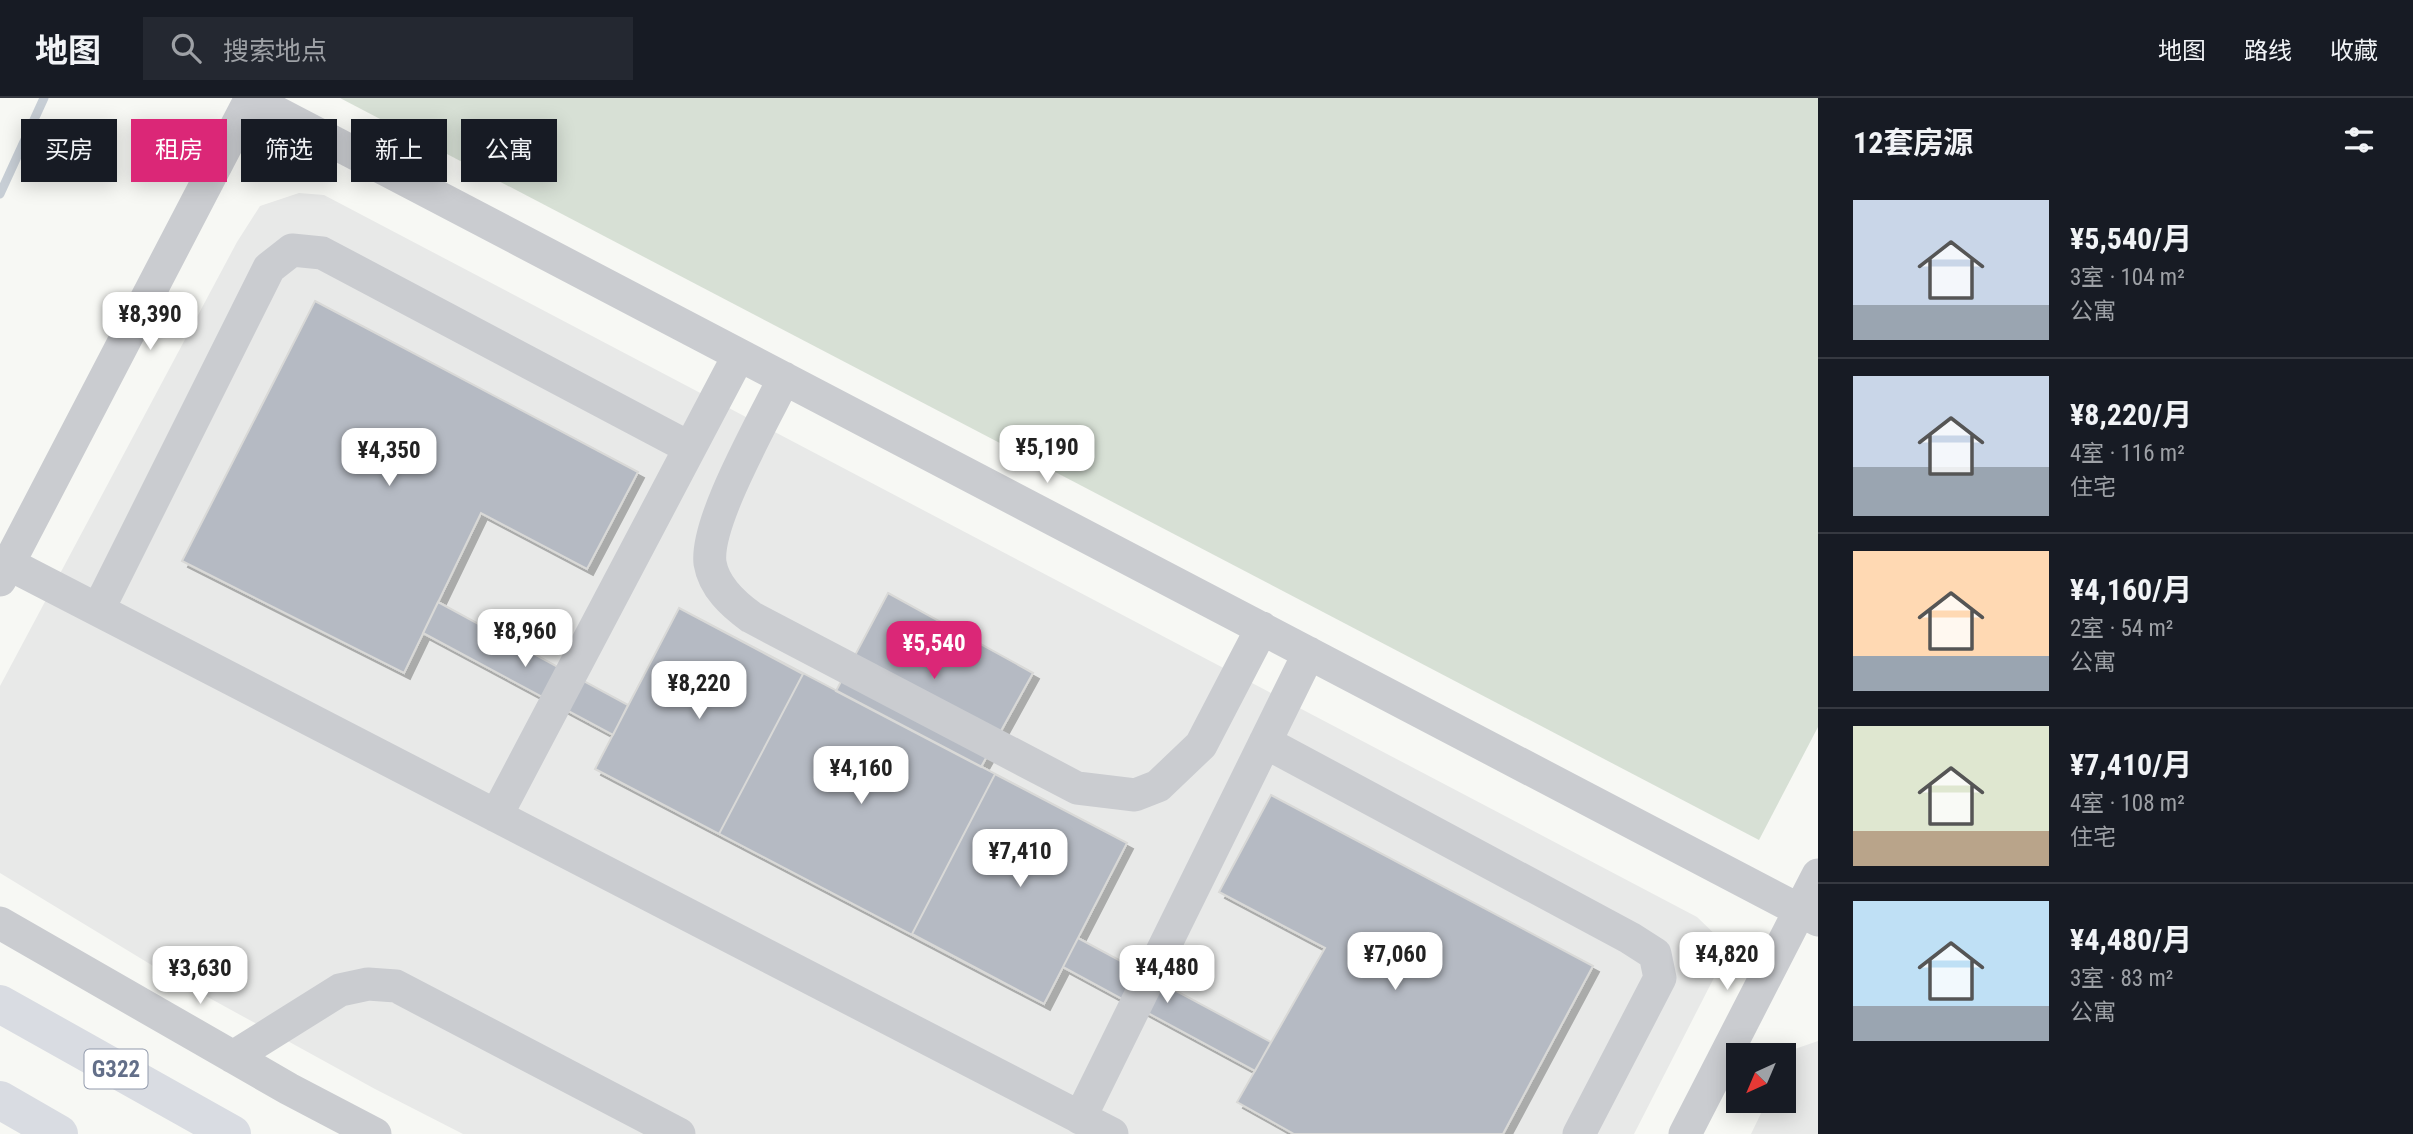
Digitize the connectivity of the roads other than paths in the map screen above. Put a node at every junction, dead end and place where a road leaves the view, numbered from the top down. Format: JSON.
{"nodes":[{"id":1,"x":250,"y":98,"type":"edge"},
{"id":2,"x":739,"y":355,"type":"junction"},
{"id":3,"x":784,"y":378,"type":"junction"},
{"id":4,"x":690,"y":448,"type":"junction"},
{"id":5,"x":4,"y":572,"type":"edge"},
{"id":6,"x":97,"y":610,"type":"junction"},
{"id":7,"x":1262,"y":628,"type":"junction"},
{"id":8,"x":1309,"y":653,"type":"junction"},
{"id":9,"x":1265,"y":742,"type":"junction"},
{"id":10,"x":496,"y":816,"type":"junction"},
{"id":11,"x":1818,"y":876,"type":"edge"},
{"id":12,"x":1809,"y":915,"type":"edge"},
{"id":13,"x":0,"y":923,"type":"edge"},
{"id":14,"x":0,"y":1004,"type":"edge"},
{"id":15,"x":233,"y":1057,"type":"junction"},
{"id":16,"x":0,"y":1100,"type":"edge"},
{"id":17,"x":1080,"y":1118,"type":"junction"},
{"id":18,"x":60,"y":1134,"type":"edge"},
{"id":19,"x":232,"y":1134,"type":"edge"},
{"id":20,"x":375,"y":1134,"type":"edge"},
{"id":21,"x":679,"y":1134,"type":"edge"},
{"id":22,"x":1112,"y":1134,"type":"edge"},
{"id":23,"x":1579,"y":1134,"type":"edge"},
{"id":24,"x":1685,"y":1134,"type":"edge"}],
"edges":[{"from":1,"to":2,"type":"street"},
{"from":1,"to":5,"type":"street"},
{"from":2,"to":3,"type":"street"},
{"from":2,"to":4,"type":"street"},
{"from":3,"to":7,"type":"street"},
{"from":3,"to":7,"type":"street"},
{"from":4,"to":6,"type":"street"},
{"from":4,"to":10,"type":"street"},
{"from":5,"to":6,"type":"street"},
{"from":6,"to":10,"type":"street"},
{"from":7,"to":8,"type":"street"},
{"from":8,"to":9,"type":"street"},
{"from":8,"to":12,"type":"street"},
{"from":9,"to":17,"type":"street"},
{"from":9,"to":23,"type":"street"},
{"from":10,"to":17,"type":"street"},
{"from":11,"to":12,"type":"street"},
{"from":12,"to":24,"type":"street"},
{"from":13,"to":15,"type":"street"},
{"from":14,"to":19,"type":"highway","number":"G322"},
{"from":15,"to":20,"type":"street"},
{"from":15,"to":21,"type":"street"},
{"from":16,"to":18,"type":"highway"},
{"from":17,"to":22,"type":"street"}]}
